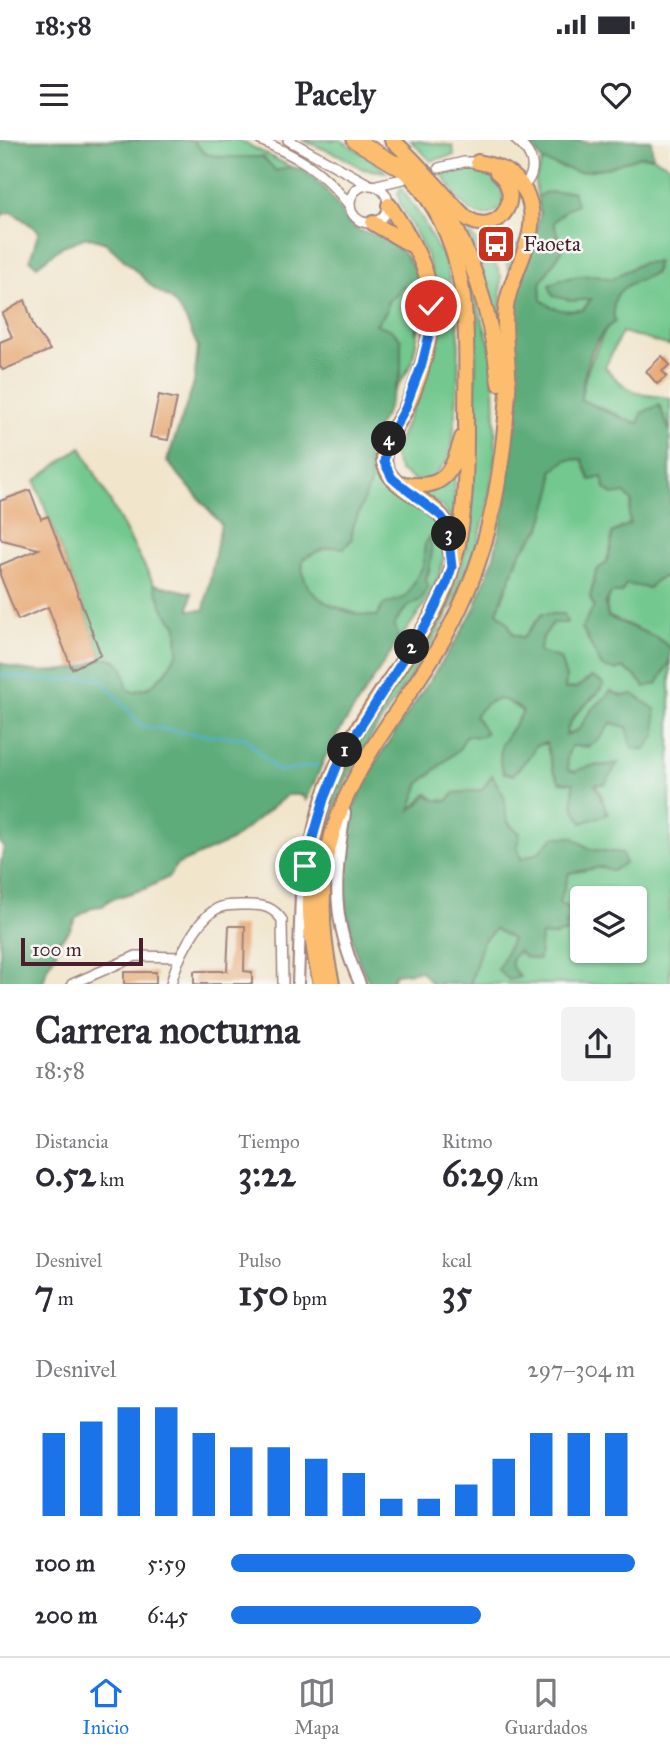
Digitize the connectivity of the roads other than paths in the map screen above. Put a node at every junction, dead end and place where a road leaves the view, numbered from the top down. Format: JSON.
{"nodes":[{"id":1,"x":260,"y":140,"type":"edge"},
{"id":2,"x":288,"y":140,"type":"edge"},
{"id":3,"x":355,"y":140,"type":"edge"},
{"id":4,"x":370,"y":140,"type":"edge"},
{"id":5,"x":392,"y":140,"type":"edge"},
{"id":6,"x":516,"y":140,"type":"edge"},
{"id":7,"x":478,"y":162,"type":"junction"},
{"id":8,"x":406,"y":171,"type":"junction"},
{"id":9,"x":435,"y":174,"type":"junction"},
{"id":10,"x":372,"y":185,"type":"junction"},
{"id":11,"x":523,"y":187,"type":"junction"},
{"id":12,"x":388,"y":200,"type":"junction"},
{"id":13,"x":350,"y":206,"type":"junction"},
{"id":14,"x":373,"y":223,"type":"junction"},
{"id":15,"x":411,"y":245,"type":"junction"},
{"id":16,"x":466,"y":423,"type":"junction"},
{"id":17,"x":501,"y":455,"type":"junction"},
{"id":18,"x":399,"y":484,"type":"junction"},
{"id":19,"x":452,"y":567,"type":"junction"},
{"id":20,"x":348,"y":795,"type":"junction"},
{"id":21,"x":315,"y":830,"type":"junction"},
{"id":22,"x":180,"y":957,"type":"junction"},
{"id":23,"x":72,"y":984,"type":"edge"},
{"id":24,"x":171,"y":984,"type":"edge"},
{"id":25,"x":283,"y":984,"type":"edge"},
{"id":26,"x":298,"y":984,"type":"edge"},
{"id":27,"x":321,"y":984,"type":"edge"},
{"id":28,"x":332,"y":984,"type":"edge"},
{"id":29,"x":360,"y":984,"type":"edge"}],
"edges":[{"from":1,"to":13,"type":"street"},
{"from":2,"to":10,"type":"street"},
{"from":3,"to":8,"type":"highway"},
{"from":4,"to":8,"type":"main road"},
{"from":5,"to":9,"type":"main road"},
{"from":6,"to":11,"type":"street"},
{"from":7,"to":9,"type":"street"},
{"from":7,"to":9,"type":"main road"},
{"from":7,"to":11,"type":"main road"},
{"from":8,"to":16,"type":"main road"},
{"from":9,"to":17,"type":"main road"},
{"from":10,"to":12,"type":"street"},
{"from":10,"to":12,"type":"street"},
{"from":10,"to":13,"type":"street"},
{"from":11,"to":17,"type":"main road"},
{"from":12,"to":14,"type":"street"},
{"from":12,"to":15,"type":"main road"},
{"from":13,"to":14,"type":"street"},
{"from":14,"to":15,"type":"main road"},
{"from":15,"to":18,"type":"main road"},
{"from":16,"to":18,"type":"main road"},
{"from":16,"to":19,"type":"main road"},
{"from":17,"to":20,"type":"main road"},
{"from":18,"to":19,"type":"main road"},
{"from":19,"to":21,"type":"main road"},
{"from":20,"to":28,"type":"main road"},
{"from":20,"to":29,"type":"street"},
{"from":21,"to":26,"type":"street"},
{"from":21,"to":27,"type":"main road"},
{"from":22,"to":23,"type":"street"},
{"from":22,"to":24,"type":"street"},
{"from":22,"to":25,"type":"street"}]}
